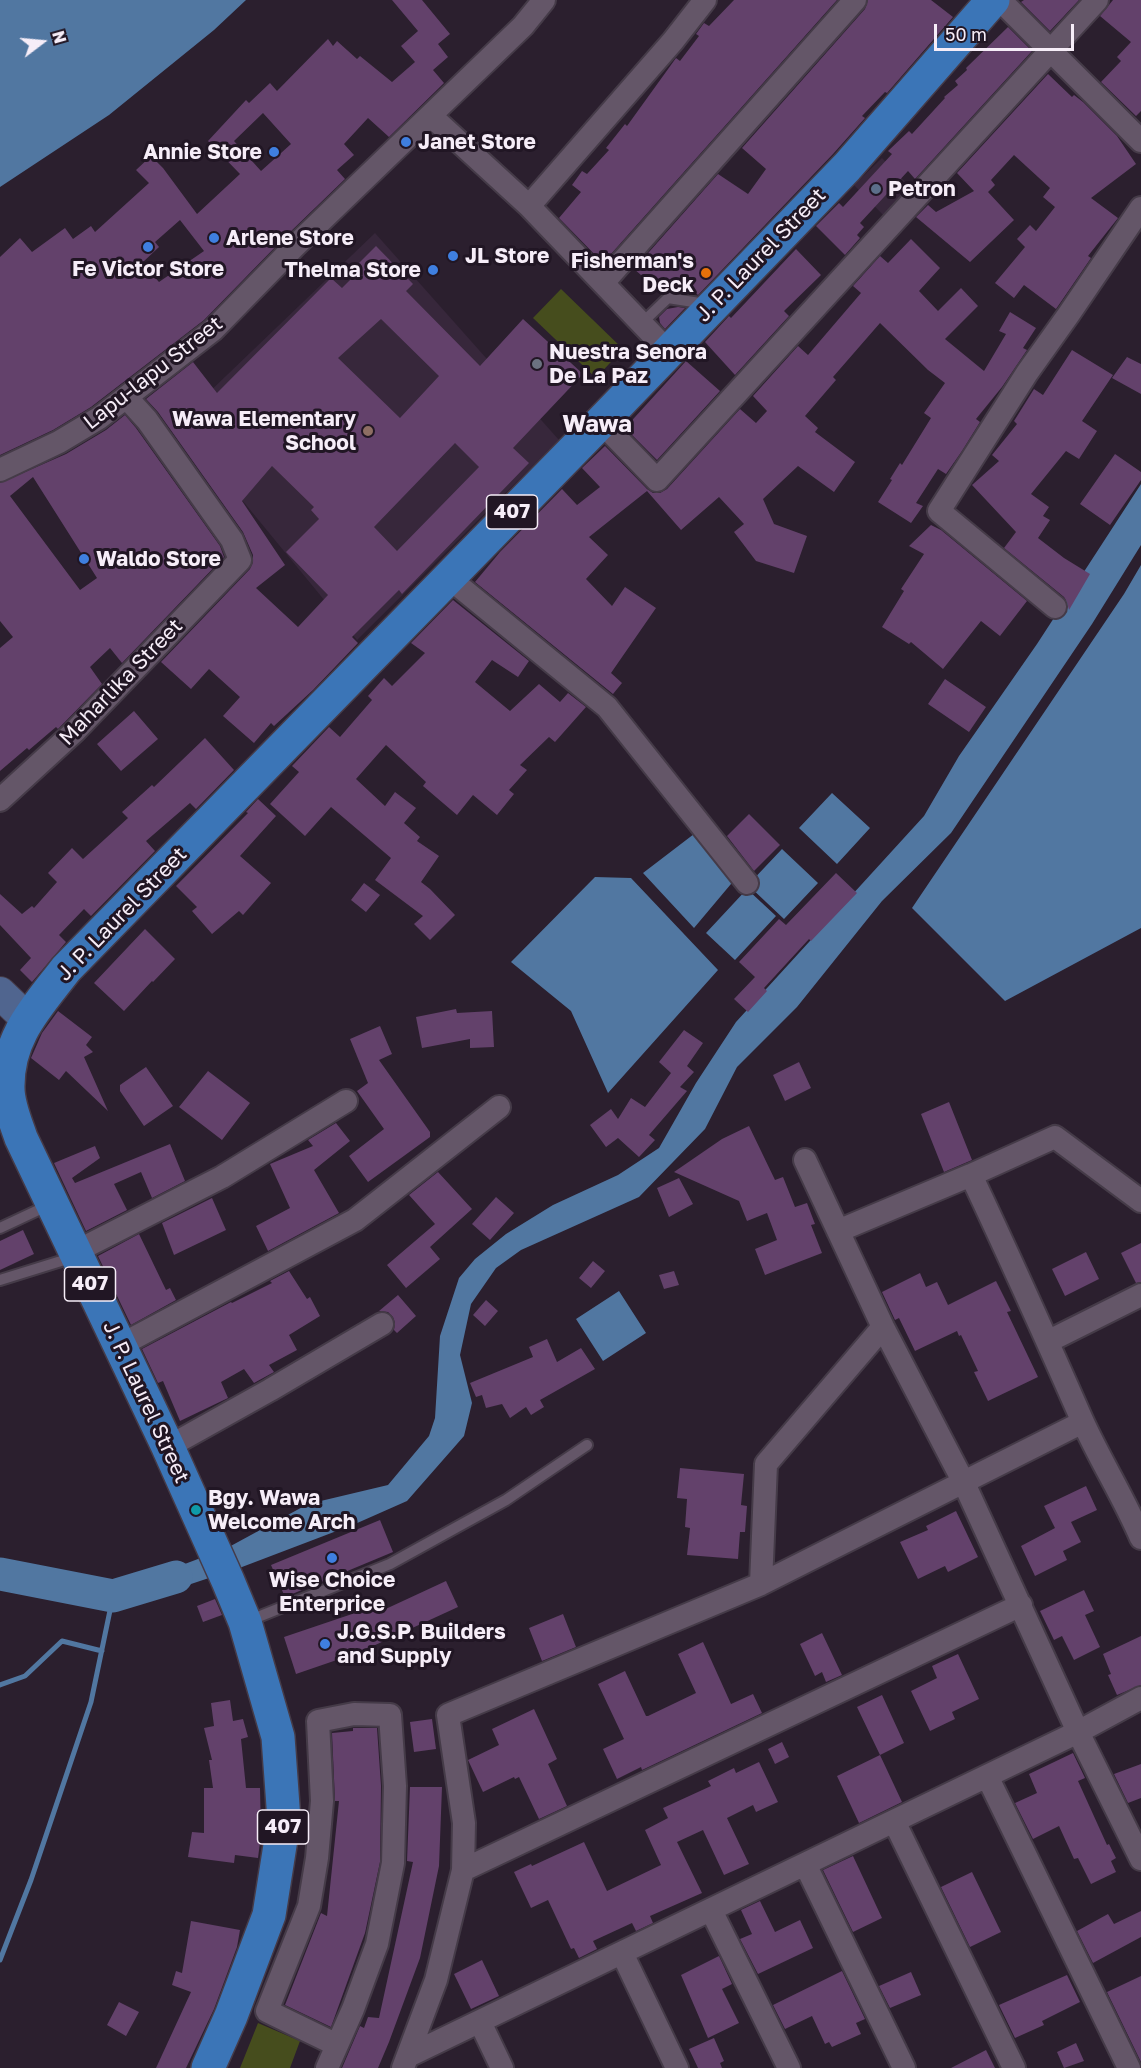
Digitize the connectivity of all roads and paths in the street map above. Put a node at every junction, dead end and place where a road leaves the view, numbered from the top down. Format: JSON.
{"nodes":[{"id":1,"x":544,"y":0,"type":"edge"},
{"id":2,"x":705,"y":0,"type":"edge"},
{"id":3,"x":855,"y":0,"type":"edge"},
{"id":4,"x":993,"y":0,"type":"edge"},
{"id":5,"x":1000,"y":0,"type":"edge"},
{"id":6,"x":1097,"y":0,"type":"edge"},
{"id":7,"x":1051,"y":49,"type":"junction"},
{"id":8,"x":431,"y":116,"type":"junction"},
{"id":9,"x":1141,"y":141,"type":"edge"},
{"id":10,"x":529,"y":206,"type":"junction"},
{"id":11,"x":1141,"y":208,"type":"edge"},
{"id":12,"x":603,"y":284,"type":"junction"},
{"id":13,"x":713,"y":305,"type":"junction"},
{"id":14,"x":642,"y":323,"type":"junction"},
{"id":15,"x":668,"y":351,"type":"junction"},
{"id":16,"x":127,"y":398,"type":"junction"},
{"id":17,"x":600,"y":422,"type":"junction"},
{"id":18,"x":0,"y":470,"type":"edge"},
{"id":19,"x":448,"y":578,"type":"junction"},
{"id":20,"x":1055,"y":607,"type":"dead end"},
{"id":21,"x":0,"y":800,"type":"edge"},
{"id":22,"x":747,"y":883,"type":"dead end"},
{"id":23,"x":0,"y":993,"type":"edge"},
{"id":24,"x":27,"y":1019,"type":"junction"},
{"id":25,"x":346,"y":1101,"type":"dead end"},
{"id":26,"x":499,"y":1107,"type":"dead end"},
{"id":27,"x":6,"y":1114,"type":"edge"},
{"id":28,"x":805,"y":1160,"type":"dead end"},
{"id":29,"x":971,"y":1175,"type":"junction"},
{"id":30,"x":1141,"y":1202,"type":"edge"},
{"id":31,"x":52,"y":1204,"type":"junction"},
{"id":32,"x":0,"y":1228,"type":"edge"},
{"id":33,"x":838,"y":1231,"type":"junction"},
{"id":34,"x":76,"y":1254,"type":"junction"},
{"id":35,"x":0,"y":1280,"type":"edge"},
{"id":36,"x":1141,"y":1295,"type":"edge"},
{"id":37,"x":382,"y":1324,"type":"dead end"},
{"id":38,"x":883,"y":1327,"type":"junction"},
{"id":39,"x":1048,"y":1341,"type":"junction"},
{"id":40,"x":119,"y":1346,"type":"junction"},
{"id":41,"x":1083,"y":1422,"type":"junction"},
{"id":42,"x":587,"y":1445,"type":"dead end"},
{"id":43,"x":168,"y":1447,"type":"junction"},
{"id":44,"x":963,"y":1481,"type":"junction"},
{"id":45,"x":1136,"y":1512,"type":"edge"},
{"id":46,"x":1141,"y":1538,"type":"edge"},
{"id":47,"x":761,"y":1584,"type":"junction"},
{"id":48,"x":1021,"y":1605,"type":"junction"},
{"id":49,"x":245,"y":1622,"type":"junction"},
{"id":50,"x":1141,"y":1698,"type":"edge"},
{"id":51,"x":1078,"y":1732,"type":"junction"},
{"id":52,"x":987,"y":1776,"type":"junction"},
{"id":53,"x":894,"y":1821,"type":"junction"},
{"id":54,"x":1141,"y":1859,"type":"edge"},
{"id":55,"x":805,"y":1864,"type":"junction"},
{"id":56,"x":463,"y":1870,"type":"junction"},
{"id":57,"x":711,"y":1910,"type":"junction"},
{"id":58,"x":622,"y":1953,"type":"junction"},
{"id":59,"x":480,"y":2022,"type":"junction"},
{"id":60,"x":337,"y":2045,"type":"junction"},
{"id":61,"x":406,"y":2062,"type":"edge"},
{"id":62,"x":208,"y":2068,"type":"edge"},
{"id":63,"x":327,"y":2068,"type":"edge"},
{"id":64,"x":502,"y":2068,"type":"edge"},
{"id":65,"x":676,"y":2068,"type":"edge"},
{"id":66,"x":789,"y":2068,"type":"edge"},
{"id":67,"x":904,"y":2068,"type":"edge"},
{"id":68,"x":1014,"y":2068,"type":"edge"},
{"id":69,"x":1129,"y":2068,"type":"edge"}],
"edges":[{"from":1,"to":8,"type":"street","name":"Lapu-lapu Street"},
{"from":2,"to":10,"type":"street"},
{"from":3,"to":12,"type":"street"},
{"from":4,"to":13,"type":"main road","name":"J. P. Laurel Street","number":"407"},
{"from":5,"to":7,"type":"street"},
{"from":6,"to":7,"type":"street"},
{"from":7,"to":9,"type":"street"},
{"from":7,"to":17,"type":"street"},
{"from":8,"to":10,"type":"street"},
{"from":8,"to":16,"type":"street","name":"Lapu-lapu Street"},
{"from":10,"to":12,"type":"street"},
{"from":11,"to":20,"type":"street"},
{"from":12,"to":14,"type":"street"},
{"from":13,"to":14,"type":"lane"},
{"from":13,"to":15,"type":"main road","name":"J. P. Laurel Street","number":"407"},
{"from":14,"to":15,"type":"street"},
{"from":15,"to":17,"type":"main road","name":"J. P. Laurel Street","number":"407"},
{"from":16,"to":18,"type":"street","name":"Lapu-lapu Street"},
{"from":16,"to":21,"type":"street","name":"Maharlika Street"},
{"from":17,"to":19,"type":"main road","name":"J. P. Laurel Street","number":"407"},
{"from":19,"to":22,"type":"street"},
{"from":19,"to":24,"type":"main road","name":"J. P. Laurel Street","number":"407"},
{"from":23,"to":24,"type":"street"},
{"from":24,"to":27,"type":"main road","name":"J. P. Laurel Street","number":"407"},
{"from":25,"to":34,"type":"street"},
{"from":26,"to":40,"type":"street"},
{"from":27,"to":31,"type":"main road","name":"J. P. Laurel Street","number":"407"},
{"from":28,"to":33,"type":"street"},
{"from":29,"to":30,"type":"street"},
{"from":29,"to":33,"type":"street"},
{"from":29,"to":39,"type":"street"},
{"from":31,"to":32,"type":"lane"},
{"from":31,"to":34,"type":"main road","name":"J. P. Laurel Street","number":"407"},
{"from":33,"to":38,"type":"street"},
{"from":34,"to":35,"type":"lane"},
{"from":34,"to":40,"type":"main road","name":"J. P. Laurel Street","number":"407"},
{"from":36,"to":39,"type":"street"},
{"from":37,"to":43,"type":"street"},
{"from":38,"to":44,"type":"street"},
{"from":38,"to":47,"type":"street"},
{"from":39,"to":41,"type":"street"},
{"from":40,"to":43,"type":"main road","name":"J. P. Laurel Street","number":"407"},
{"from":41,"to":44,"type":"street"},
{"from":41,"to":45,"type":"street"},
{"from":42,"to":49,"type":"lane"},
{"from":43,"to":49,"type":"main road","name":"J. P. Laurel Street","number":"407"},
{"from":44,"to":47,"type":"street"},
{"from":44,"to":48,"type":"street"},
{"from":45,"to":46,"type":"street"},
{"from":47,"to":56,"type":"street"},
{"from":48,"to":51,"type":"street"},
{"from":48,"to":56,"type":"street"},
{"from":49,"to":62,"type":"main road","name":"J. P. Laurel Street","number":"407"},
{"from":50,"to":51,"type":"street"},
{"from":51,"to":52,"type":"street"},
{"from":51,"to":54,"type":"street"},
{"from":52,"to":53,"type":"street"},
{"from":52,"to":69,"type":"street"},
{"from":53,"to":55,"type":"street"},
{"from":53,"to":68,"type":"street"},
{"from":55,"to":57,"type":"street"},
{"from":55,"to":67,"type":"street"},
{"from":56,"to":61,"type":"street"},
{"from":57,"to":58,"type":"street"},
{"from":57,"to":66,"type":"street"},
{"from":58,"to":59,"type":"street"},
{"from":58,"to":65,"type":"street"},
{"from":59,"to":61,"type":"street"},
{"from":59,"to":64,"type":"street"},
{"from":60,"to":60,"type":"street"},
{"from":60,"to":63,"type":"street"}]}
